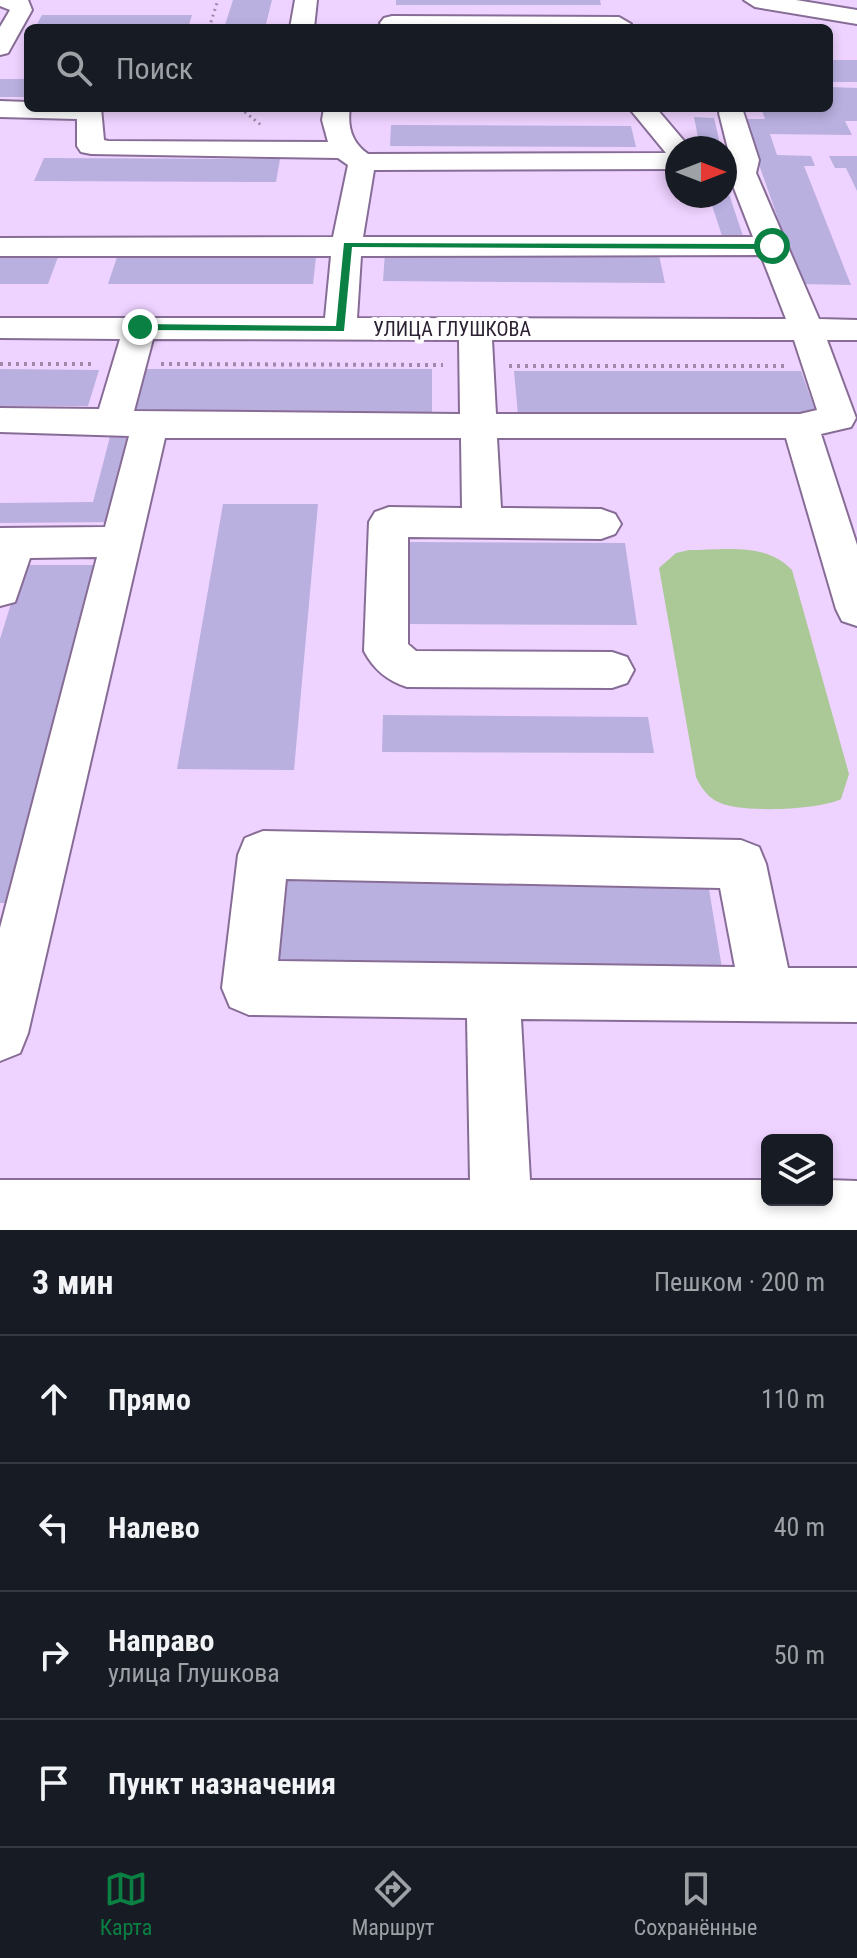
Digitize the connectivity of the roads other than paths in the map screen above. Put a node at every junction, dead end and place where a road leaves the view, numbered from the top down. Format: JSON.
{"nodes":[{"id":1,"x":4,"y":0,"type":"edge"},
{"id":2,"x":306,"y":0,"type":"edge"},
{"id":3,"x":614,"y":0,"type":"edge"},
{"id":4,"x":755,"y":0,"type":"edge"},
{"id":5,"x":857,"y":17,"type":"edge"},
{"id":6,"x":392,"y":23,"type":"dead end"},
{"id":7,"x":303,"y":24,"type":"edge"},
{"id":8,"x":468,"y":24,"type":"edge"},
{"id":9,"x":619,"y":24,"type":"edge"},
{"id":10,"x":0,"y":48,"type":"edge"},
{"id":11,"x":0,"y":109,"type":"edge"},
{"id":12,"x":24,"y":110,"type":"edge"},
{"id":13,"x":90,"y":112,"type":"edge"},
{"id":14,"x":336,"y":112,"type":"edge"},
{"id":15,"x":645,"y":112,"type":"edge"},
{"id":16,"x":732,"y":113,"type":"dead end"},
{"id":17,"x":666,"y":136,"type":"edge"},
{"id":18,"x":353,"y":156,"type":"junction"},
{"id":19,"x":665,"y":161,"type":"edge"},
{"id":20,"x":737,"y":166,"type":"edge"},
{"id":21,"x":737,"y":174,"type":"edge"},
{"id":22,"x":347,"y":245,"type":"junction"},
{"id":23,"x":772,"y":246,"type":"junction"},
{"id":24,"x":0,"y":247,"type":"edge"},
{"id":25,"x":140,"y":327,"type":"junction"},
{"id":26,"x":0,"y":328,"type":"edge"},
{"id":27,"x":340,"y":329,"type":"junction"},
{"id":28,"x":807,"y":330,"type":"junction"},
{"id":29,"x":857,"y":330,"type":"edge"},
{"id":30,"x":476,"y":347,"type":"junction"},
{"id":31,"x":847,"y":418,"type":"edge"},
{"id":32,"x":0,"y":420,"type":"edge"},
{"id":33,"x":131,"y":424,"type":"junction"},
{"id":34,"x":479,"y":425,"type":"junction"},
{"id":35,"x":800,"y":426,"type":"junction"},
{"id":36,"x":482,"y":523,"type":"junction"},
{"id":37,"x":601,"y":524,"type":"dead end"},
{"id":38,"x":124,"y":542,"type":"junction"},
{"id":39,"x":7,"y":543,"type":"edge"},
{"id":40,"x":846,"y":543,"type":"edge"},
{"id":41,"x":0,"y":590,"type":"edge"},
{"id":42,"x":857,"y":609,"type":"edge"},
{"id":43,"x":612,"y":670,"type":"dead end"},
{"id":44,"x":12,"y":938,"type":"edge"},
{"id":45,"x":493,"y":992,"type":"junction"},
{"id":46,"x":767,"y":995,"type":"junction"},
{"id":47,"x":857,"y":995,"type":"edge"},
{"id":48,"x":0,"y":1033,"type":"edge"},
{"id":49,"x":0,"y":1210,"type":"edge"},
{"id":50,"x":857,"y":1211,"type":"edge"},
{"id":51,"x":502,"y":1220,"type":"edge"}],
"edges":[{"from":1,"to":10,"type":"street"},
{"from":2,"to":7,"type":"street"},
{"from":3,"to":9,"type":"street"},
{"from":4,"to":5,"type":"street"},
{"from":6,"to":8,"type":"street"},
{"from":11,"to":12,"type":"street"},
{"from":13,"to":18,"type":"street"},
{"from":14,"to":18,"type":"street"},
{"from":15,"to":17,"type":"street"},
{"from":16,"to":20,"type":"street"},
{"from":18,"to":19,"type":"street"},
{"from":18,"to":22,"type":"street"},
{"from":21,"to":23,"type":"street"},
{"from":22,"to":23,"type":"street"},
{"from":22,"to":24,"type":"street"},
{"from":22,"to":27,"type":"street"},
{"from":23,"to":28,"type":"street"},
{"from":25,"to":26,"type":"street","name":"УЛИЦА ГЛУШКОВА"},
{"from":25,"to":27,"type":"street","name":"УЛИЦА ГЛУШКОВА"},
{"from":25,"to":33,"type":"street"},
{"from":27,"to":30,"type":"street","name":"УЛИЦА ГЛУШКОВА"},
{"from":28,"to":29,"type":"street","name":"УЛИЦА ГЛУШКОВА"},
{"from":28,"to":30,"type":"street","name":"УЛИЦА ГЛУШКОВА"},
{"from":28,"to":31,"type":"street"},
{"from":30,"to":34,"type":"street"},
{"from":31,"to":35,"type":"street"},
{"from":32,"to":33,"type":"street"},
{"from":33,"to":34,"type":"street"},
{"from":33,"to":38,"type":"street"},
{"from":34,"to":35,"type":"street"},
{"from":34,"to":36,"type":"street"},
{"from":35,"to":40,"type":"street"},
{"from":36,"to":37,"type":"street"},
{"from":36,"to":43,"type":"street"},
{"from":38,"to":39,"type":"street"},
{"from":38,"to":44,"type":"street"},
{"from":39,"to":41,"type":"street"},
{"from":40,"to":42,"type":"street"},
{"from":44,"to":48,"type":"street"},
{"from":45,"to":46,"type":"street"},
{"from":45,"to":46,"type":"street"},
{"from":45,"to":51,"type":"street"},
{"from":46,"to":47,"type":"street"},
{"from":49,"to":51,"type":"street"},
{"from":50,"to":51,"type":"street"}]}
